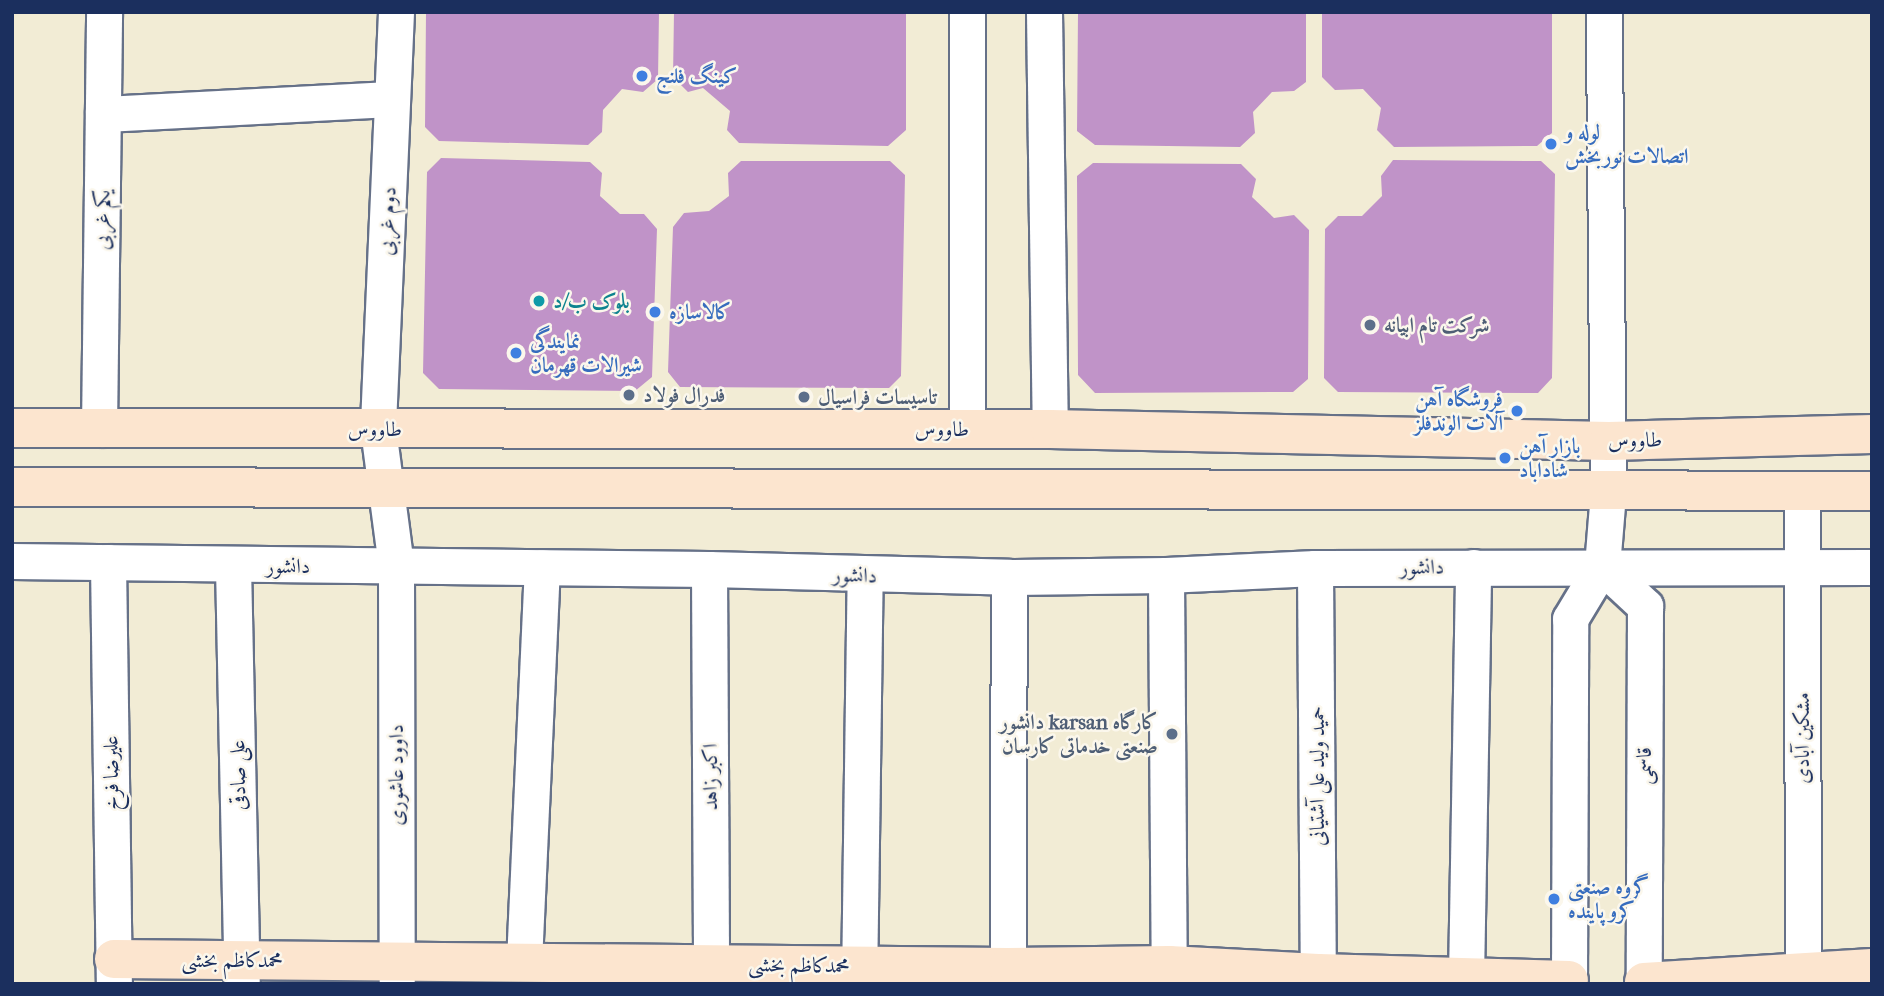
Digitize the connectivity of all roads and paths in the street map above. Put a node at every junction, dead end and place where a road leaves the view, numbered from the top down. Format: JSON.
{"nodes":[{"id":1,"x":104,"y":12,"type":"edge"},
{"id":2,"x":396,"y":12,"type":"edge"},
{"id":3,"x":967,"y":12,"type":"edge"},
{"id":4,"x":1044,"y":12,"type":"edge"},
{"id":5,"x":1605,"y":12,"type":"edge"},
{"id":6,"x":392,"y":99,"type":"junction"},
{"id":7,"x":103,"y":114,"type":"junction"},
{"id":8,"x":12,"y":428,"type":"edge"},
{"id":9,"x":99,"y":429,"type":"junction"},
{"id":10,"x":378,"y":429,"type":"junction"},
{"id":11,"x":967,"y":429,"type":"junction"},
{"id":12,"x":1050,"y":429,"type":"junction"},
{"id":13,"x":1872,"y":435,"type":"edge"},
{"id":14,"x":1609,"y":441,"type":"junction"},
{"id":15,"x":12,"y":487,"type":"edge"},
{"id":16,"x":386,"y":489,"type":"junction"},
{"id":17,"x":1872,"y":491,"type":"edge"},
{"id":18,"x":1608,"y":492,"type":"junction"},
{"id":19,"x":1802,"y":493,"type":"junction"},
{"id":20,"x":12,"y":561,"type":"edge"},
{"id":21,"x":108,"y":562,"type":"junction"},
{"id":22,"x":233,"y":566,"type":"junction"},
{"id":23,"x":396,"y":566,"type":"junction"},
{"id":24,"x":1473,"y":566,"type":"junction"},
{"id":25,"x":1602,"y":566,"type":"junction"},
{"id":26,"x":542,"y":567,"type":"junction"},
{"id":27,"x":1802,"y":567,"type":"junction"},
{"id":28,"x":1872,"y":567,"type":"edge"},
{"id":29,"x":1315,"y":568,"type":"junction"},
{"id":30,"x":709,"y":569,"type":"junction"},
{"id":31,"x":1166,"y":575,"type":"junction"},
{"id":32,"x":865,"y":576,"type":"junction"},
{"id":33,"x":1009,"y":577,"type":"junction"},
{"id":34,"x":524,"y":962,"type":"junction"},
{"id":35,"x":1872,"y":968,"type":"edge"},
{"id":36,"x":114,"y":971,"type":"edge"},
{"id":37,"x":243,"y":972,"type":"edge"},
{"id":38,"x":397,"y":972,"type":"edge"},
{"id":39,"x":711,"y":974,"type":"edge"},
{"id":40,"x":859,"y":974,"type":"edge"},
{"id":41,"x":1169,"y":974,"type":"edge"},
{"id":42,"x":1008,"y":975,"type":"edge"},
{"id":43,"x":1466,"y":978,"type":"junction"},
{"id":44,"x":1318,"y":979,"type":"edge"},
{"id":45,"x":1803,"y":979,"type":"edge"},
{"id":46,"x":1569,"y":982,"type":"edge"},
{"id":47,"x":1644,"y":983,"type":"edge"}],
"edges":[{"from":1,"to":7,"type":"street","name":"یکم غربی"},
{"from":2,"to":6,"type":"street","name":"دوم غربی"},
{"from":3,"to":11,"type":"street"},
{"from":4,"to":12,"type":"street"},
{"from":5,"to":14,"type":"street"},
{"from":6,"to":7,"type":"street"},
{"from":6,"to":10,"type":"street","name":"دوم غربی"},
{"from":7,"to":9,"type":"street","name":"یکم غربی"},
{"from":8,"to":9,"type":"street","name":"طاووس"},
{"from":9,"to":10,"type":"street","name":"طاووس"},
{"from":10,"to":11,"type":"street","name":"طاووس"},
{"from":10,"to":16,"type":"street","name":"دوم غربی"},
{"from":11,"to":12,"type":"street","name":"طاووس"},
{"from":12,"to":14,"type":"street","name":"طاووس"},
{"from":13,"to":14,"type":"street","name":"طاووس"},
{"from":14,"to":18,"type":"street"},
{"from":15,"to":16,"type":"street"},
{"from":16,"to":18,"type":"street"},
{"from":16,"to":23,"type":"street","name":"داوود عاشوری"},
{"from":17,"to":19,"type":"street"},
{"from":18,"to":19,"type":"street"},
{"from":18,"to":25,"type":"street"},
{"from":19,"to":27,"type":"street","name":"مشکین آبادی"},
{"from":20,"to":21,"type":"street","name":"دانشور"},
{"from":21,"to":22,"type":"street","name":"دانشور"},
{"from":21,"to":36,"type":"street","name":"علیرضا فرخ"},
{"from":22,"to":23,"type":"street","name":"دانشور"},
{"from":22,"to":37,"type":"street","name":"علی صادقی"},
{"from":23,"to":26,"type":"street","name":"دانشور"},
{"from":23,"to":38,"type":"street","name":"داوود عاشوری"},
{"from":24,"to":25,"type":"street","name":"دانشور"},
{"from":24,"to":29,"type":"street","name":"دانشور"},
{"from":24,"to":43,"type":"street"},
{"from":25,"to":27,"type":"street","name":"دانشور"},
{"from":25,"to":46,"type":"street"},
{"from":25,"to":47,"type":"street","name":"قاسمی"},
{"from":26,"to":30,"type":"street","name":"دانشور"},
{"from":26,"to":34,"type":"street"},
{"from":27,"to":28,"type":"street","name":"دانشور"},
{"from":27,"to":45,"type":"street","name":"مشکین آبادی"},
{"from":29,"to":31,"type":"street","name":"دانشور"},
{"from":29,"to":44,"type":"street","name":"حمید ولید علی آشتیانی"},
{"from":30,"to":32,"type":"street","name":"دانشور"},
{"from":30,"to":39,"type":"street","name":"اکبر زاهد"},
{"from":31,"to":33,"type":"street","name":"دانشور"},
{"from":31,"to":41,"type":"street"},
{"from":32,"to":33,"type":"street","name":"دانشور"},
{"from":32,"to":40,"type":"street"},
{"from":33,"to":42,"type":"street"},
{"from":34,"to":38,"type":"street","name":"محمدکاظم بخشی"},
{"from":34,"to":39,"type":"street","name":"محمدکاظم بخشی"},
{"from":35,"to":45,"type":"street"},
{"from":36,"to":37,"type":"street","name":"محمدکاظم بخشی"},
{"from":37,"to":38,"type":"street","name":"محمدکاظم بخشی"},
{"from":39,"to":40,"type":"street","name":"محمدکاظم بخشی"},
{"from":40,"to":42,"type":"street","name":"محمدکاظم بخشی"},
{"from":41,"to":42,"type":"street","name":"محمدکاظم بخشی"},
{"from":41,"to":44,"type":"street","name":"محمدکاظم بخشی"},
{"from":43,"to":44,"type":"street","name":"محمدکاظم بخشی"},
{"from":43,"to":46,"type":"street","name":"محمدکاظم بخشی"},
{"from":45,"to":47,"type":"street"}]}
